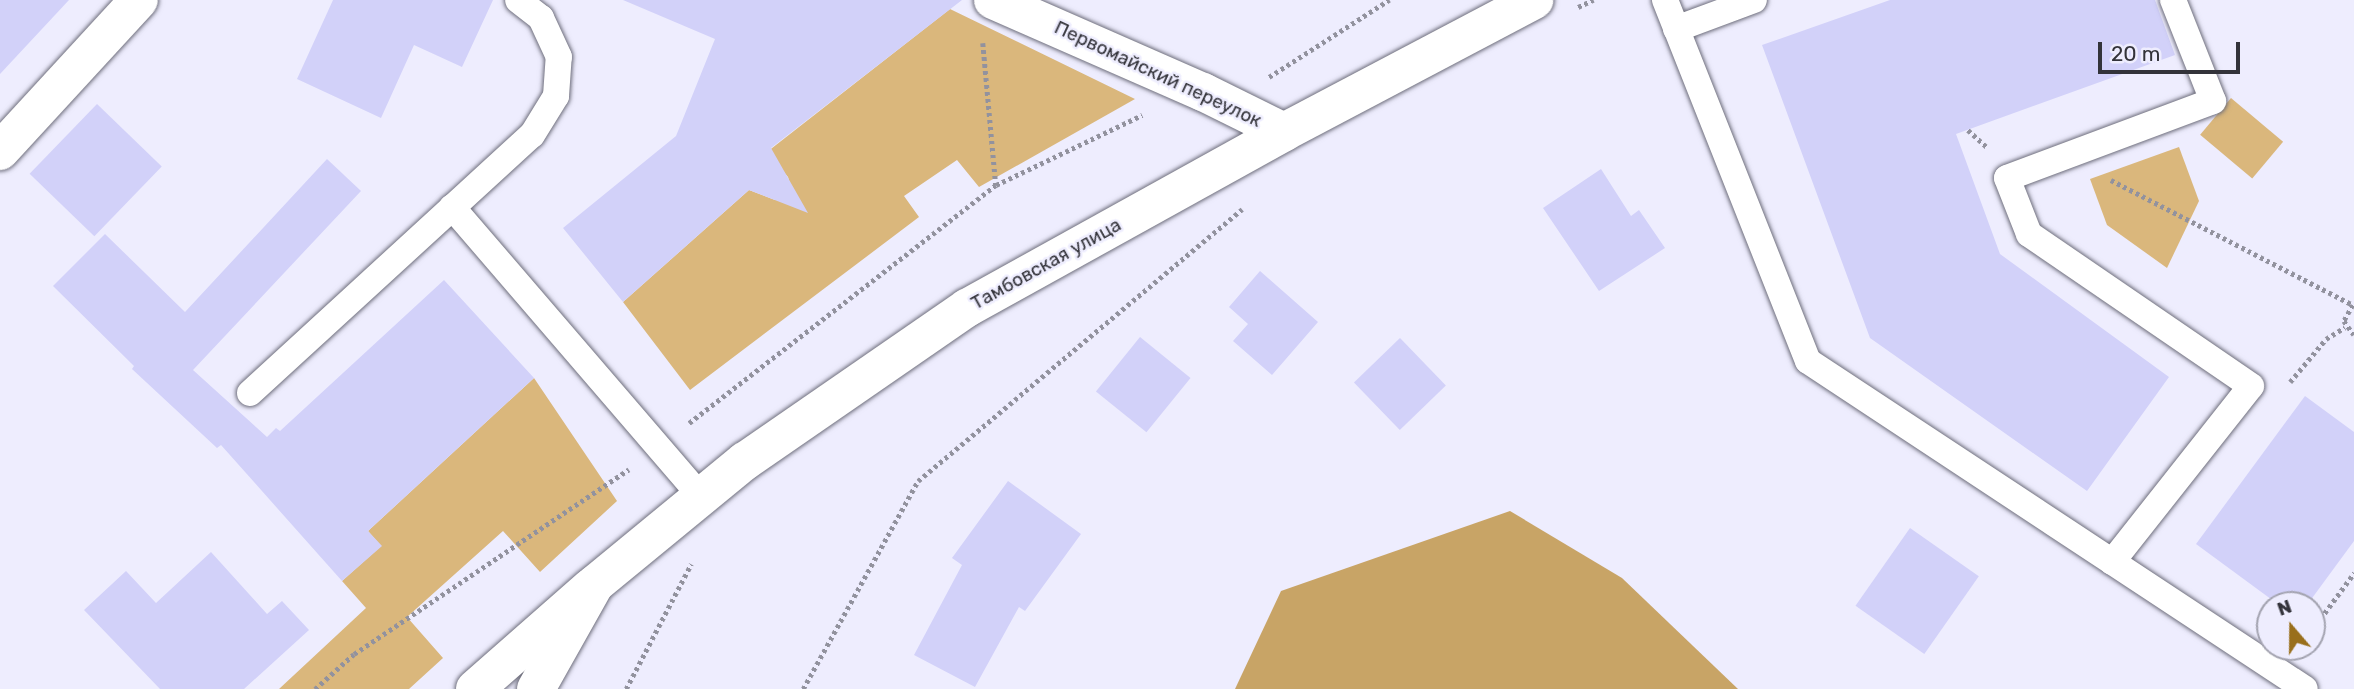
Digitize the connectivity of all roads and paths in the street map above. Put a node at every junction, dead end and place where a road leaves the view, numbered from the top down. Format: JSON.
{"nodes":[{"id":1,"x":139,"y":0,"type":"edge"},
{"id":2,"x":518,"y":0,"type":"edge"},
{"id":3,"x":993,"y":0,"type":"edge"},
{"id":4,"x":1389,"y":0,"type":"edge"},
{"id":5,"x":1534,"y":0,"type":"edge"},
{"id":6,"x":1665,"y":0,"type":"edge"},
{"id":7,"x":1754,"y":0,"type":"edge"},
{"id":8,"x":2173,"y":0,"type":"edge"},
{"id":9,"x":1676,"y":29,"type":"junction"},
{"id":10,"x":983,"y":36,"type":"dead end"},
{"id":11,"x":1268,"y":78,"type":"dead end"},
{"id":12,"x":1149,"y":112,"type":"dead end"},
{"id":13,"x":1284,"y":132,"type":"junction"},
{"id":14,"x":0,"y":151,"type":"edge"},
{"id":15,"x":2066,"y":157,"type":"junction"},
{"id":16,"x":996,"y":185,"type":"junction"},
{"id":17,"x":1248,"y":204,"type":"dead end"},
{"id":18,"x":453,"y":207,"type":"junction"},
{"id":19,"x":2354,"y":305,"type":"edge"},
{"id":20,"x":2354,"y":335,"type":"edge"},
{"id":21,"x":250,"y":393,"type":"dead end"},
{"id":22,"x":658,"y":447,"type":"junction"},
{"id":23,"x":701,"y":498,"type":"junction"},
{"id":24,"x":695,"y":557,"type":"dead end"},
{"id":25,"x":2112,"y":562,"type":"junction"},
{"id":26,"x":2354,"y":573,"type":"edge"},
{"id":27,"x":595,"y":584,"type":"junction"},
{"id":28,"x":2326,"y":611,"type":"edge"},
{"id":29,"x":314,"y":689,"type":"edge"},
{"id":30,"x":475,"y":689,"type":"edge"},
{"id":31,"x":536,"y":689,"type":"edge"},
{"id":32,"x":626,"y":689,"type":"edge"},
{"id":33,"x":803,"y":689,"type":"edge"},
{"id":34,"x":2305,"y":689,"type":"edge"}],
"edges":[{"from":1,"to":14,"type":"main road"},
{"from":2,"to":18,"type":"lane"},
{"from":3,"to":13,"type":"main road","name":"Первомайский переулок"},
{"from":4,"to":11,"type":"path"},
{"from":5,"to":13,"type":"main road","name":"Тамбовская улица"},
{"from":6,"to":9,"type":"lane"},
{"from":7,"to":9,"type":"lane"},
{"from":8,"to":15,"type":"lane"},
{"from":9,"to":25,"type":"lane"},
{"from":10,"to":16,"type":"path"},
{"from":12,"to":16,"type":"path"},
{"from":13,"to":23,"type":"main road","name":"Тамбовская улица"},
{"from":15,"to":19,"type":"path"},
{"from":15,"to":25,"type":"lane"},
{"from":16,"to":22,"type":"path"},
{"from":17,"to":33,"type":"path"},
{"from":18,"to":21,"type":"lane"},
{"from":18,"to":22,"type":"lane"},
{"from":19,"to":20,"type":"path"},
{"from":22,"to":23,"type":"lane"},
{"from":22,"to":29,"type":"path"},
{"from":23,"to":27,"type":"main road","name":"Тамбовская улица"},
{"from":24,"to":32,"type":"path"},
{"from":25,"to":34,"type":"lane"},
{"from":26,"to":28,"type":"path"},
{"from":27,"to":30,"type":"main road","name":"Тамбовская улица"},
{"from":27,"to":31,"type":"main road"}]}
